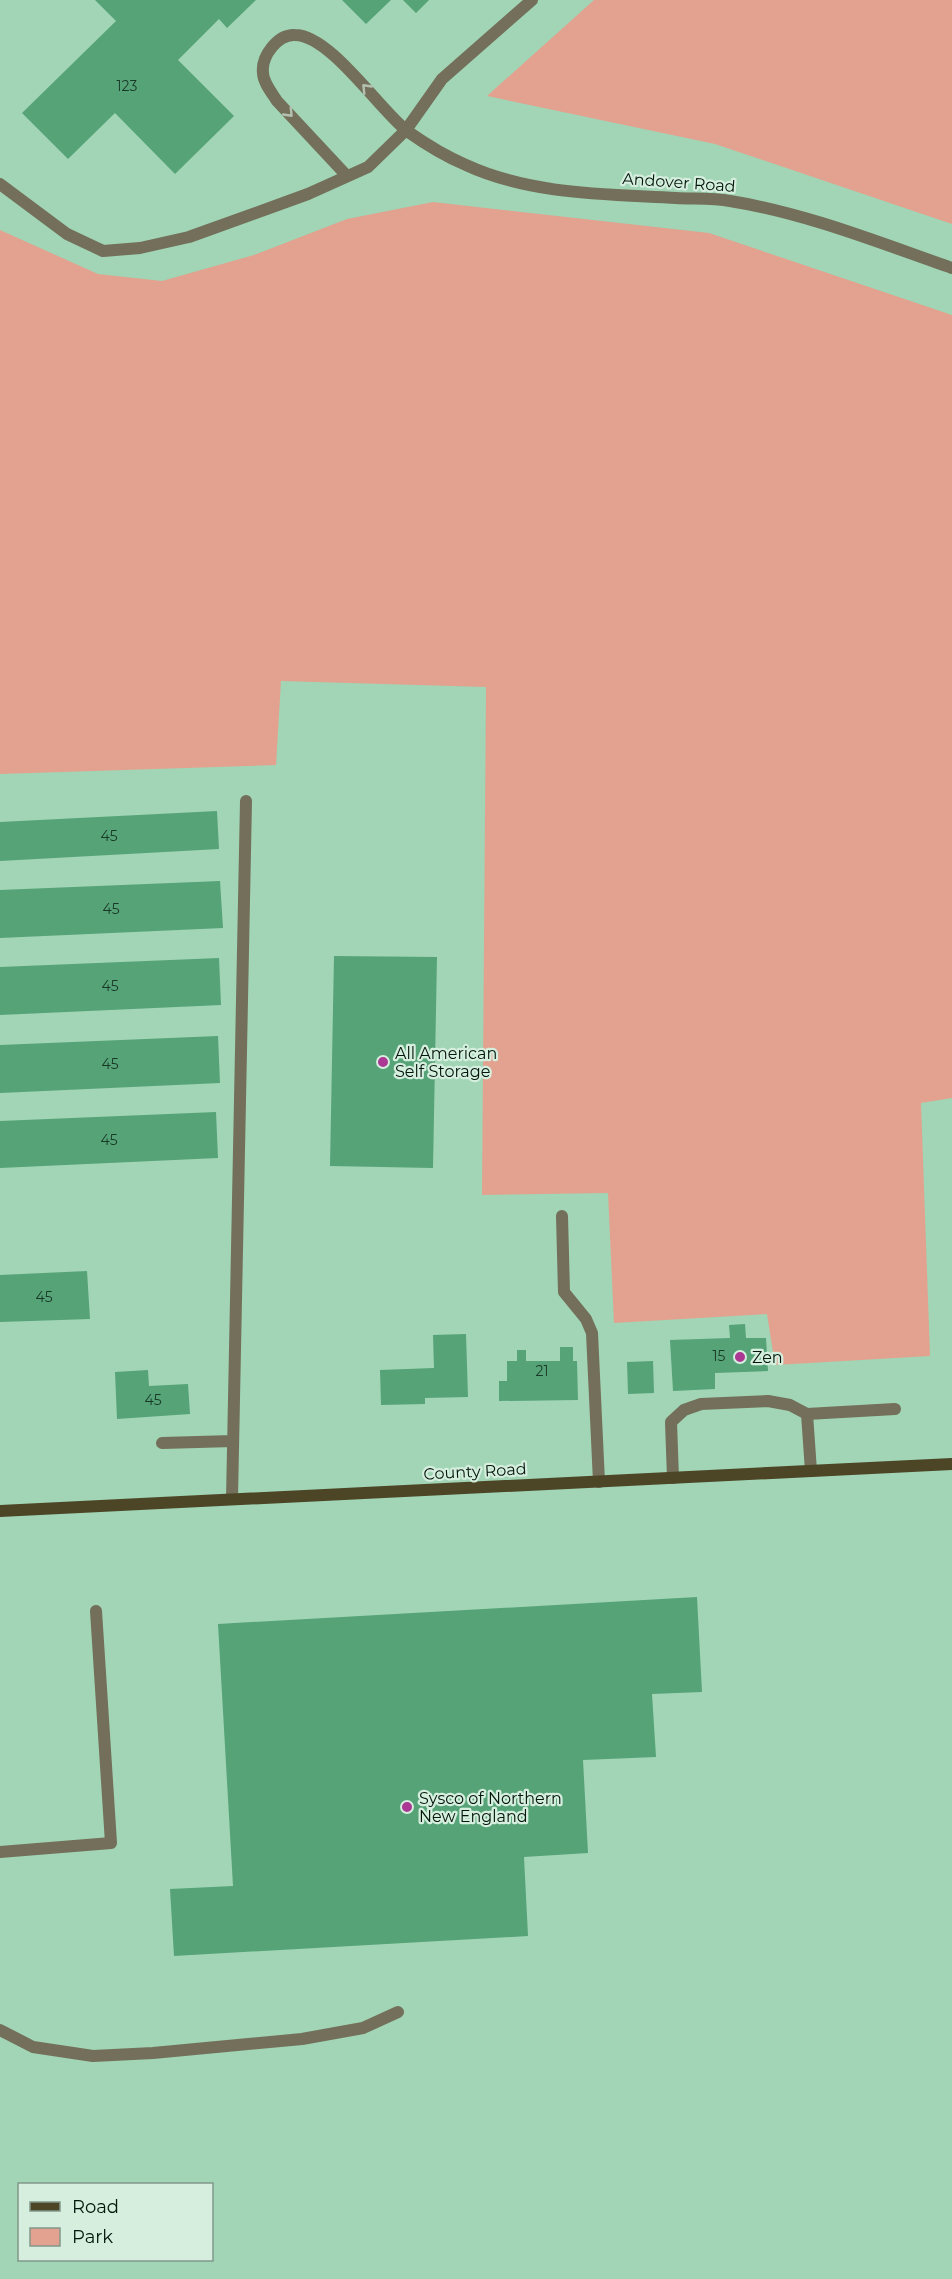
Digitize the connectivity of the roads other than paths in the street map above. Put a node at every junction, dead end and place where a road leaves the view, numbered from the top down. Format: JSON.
{"nodes":[{"id":1,"x":532,"y":0,"type":"edge"},
{"id":2,"x":406,"y":130,"type":"junction"},
{"id":3,"x":347,"y":176,"type":"junction"},
{"id":4,"x":0,"y":184,"type":"edge"},
{"id":5,"x":952,"y":268,"type":"edge"},
{"id":6,"x":246,"y":801,"type":"dead end"},
{"id":7,"x":562,"y":1216,"type":"dead end"},
{"id":8,"x":895,"y":1409,"type":"dead end"},
{"id":9,"x":807,"y":1414,"type":"junction"},
{"id":10,"x":234,"y":1441,"type":"junction"},
{"id":11,"x":162,"y":1443,"type":"dead end"},
{"id":12,"x":952,"y":1464,"type":"edge"},
{"id":13,"x":811,"y":1471,"type":"junction"},
{"id":14,"x":673,"y":1478,"type":"junction"},
{"id":15,"x":599,"y":1482,"type":"junction"},
{"id":16,"x":232,"y":1499,"type":"junction"},
{"id":17,"x":0,"y":1511,"type":"edge"},
{"id":18,"x":96,"y":1611,"type":"dead end"},
{"id":19,"x":0,"y":1852,"type":"edge"},
{"id":20,"x":398,"y":2012,"type":"dead end"},
{"id":21,"x":0,"y":2031,"type":"edge"}],
"edges":[{"from":1,"to":2,"type":"lane"},
{"from":2,"to":3,"type":"lane"},
{"from":2,"to":3,"type":"lane","name":"Andover Road","one_way":true},
{"from":2,"to":5,"type":"lane","name":"Andover Road"},
{"from":3,"to":4,"type":"lane"},
{"from":6,"to":10,"type":"lane"},
{"from":7,"to":15,"type":"lane"},
{"from":8,"to":9,"type":"lane"},
{"from":9,"to":13,"type":"lane"},
{"from":9,"to":14,"type":"lane"},
{"from":10,"to":11,"type":"lane"},
{"from":10,"to":16,"type":"lane"},
{"from":12,"to":13,"type":"main road","name":"County Road"},
{"from":13,"to":14,"type":"main road","name":"County Road"},
{"from":14,"to":15,"type":"main road","name":"County Road"},
{"from":15,"to":16,"type":"main road","name":"County Road"},
{"from":16,"to":17,"type":"main road","name":"County Road"},
{"from":18,"to":19,"type":"lane"},
{"from":20,"to":21,"type":"lane"}]}
